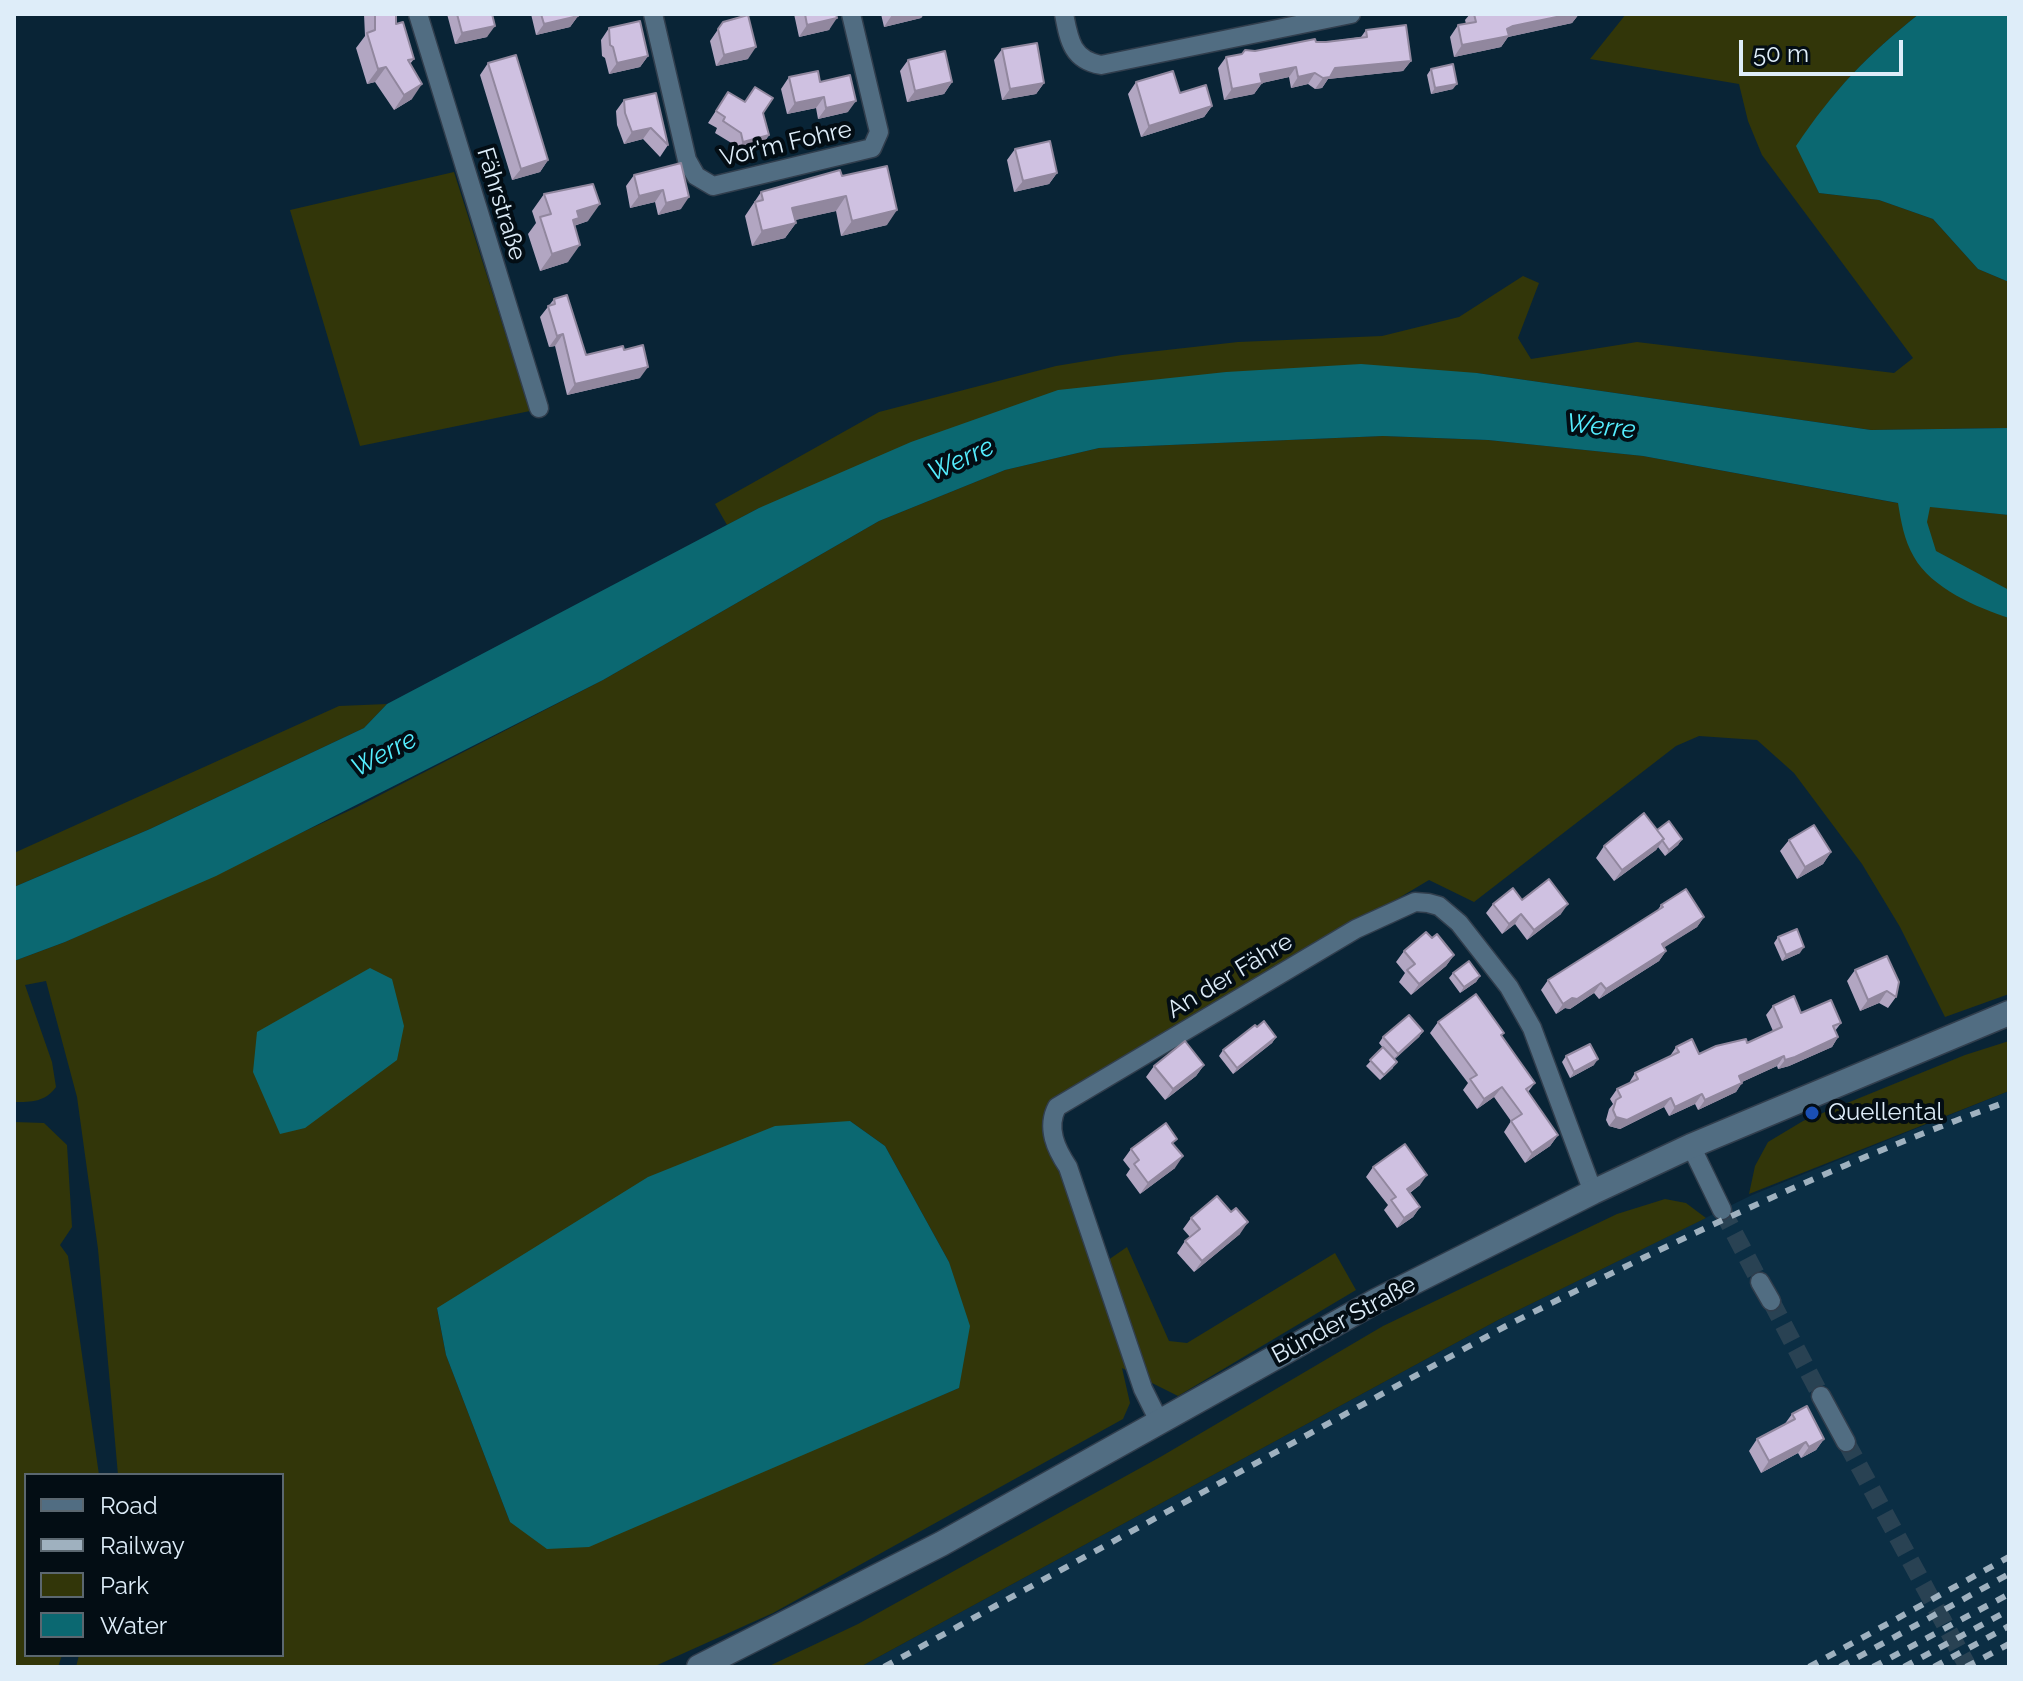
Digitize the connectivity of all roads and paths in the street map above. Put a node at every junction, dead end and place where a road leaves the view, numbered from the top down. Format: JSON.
{"nodes":[{"id":1,"x":418,"y":14,"type":"edge"},
{"id":2,"x":653,"y":14,"type":"edge"},
{"id":3,"x":851,"y":14,"type":"edge"},
{"id":4,"x":1064,"y":14,"type":"edge"},
{"id":5,"x":1351,"y":14,"type":"edge"},
{"id":6,"x":539,"y":408,"type":"dead end"},
{"id":7,"x":2009,"y":1013,"type":"edge"},
{"id":8,"x":1691,"y":1146,"type":"junction"},
{"id":9,"x":1593,"y":1192,"type":"junction"},
{"id":10,"x":1722,"y":1210,"type":"tunnel mouth"},
{"id":11,"x":1760,"y":1282,"type":"tunnel mouth"},
{"id":12,"x":1771,"y":1301,"type":"tunnel mouth"},
{"id":13,"x":1821,"y":1396,"type":"tunnel mouth"},
{"id":14,"x":1159,"y":1421,"type":"junction"},
{"id":15,"x":1846,"y":1442,"type":"tunnel mouth"},
{"id":16,"x":699,"y":1667,"type":"edge"}],
"edges":[{"from":1,"to":6,"type":"street","name":"Fährstraße"},
{"from":2,"to":3,"type":"street","name":"Vor'm Fohre"},
{"from":4,"to":5,"type":"street"},
{"from":7,"to":8,"type":"main road","name":"Bünder Straße"},
{"from":8,"to":9,"type":"main road","name":"Bünder Straße"},
{"from":8,"to":10,"type":"street"},
{"from":9,"to":14,"type":"main road","name":"Bünder Straße"},
{"from":9,"to":14,"type":"street","name":"An der Fähre"},
{"from":11,"to":12,"type":"street"},
{"from":13,"to":15,"type":"street"},
{"from":14,"to":16,"type":"main road","name":"Bünder Straße"}]}
